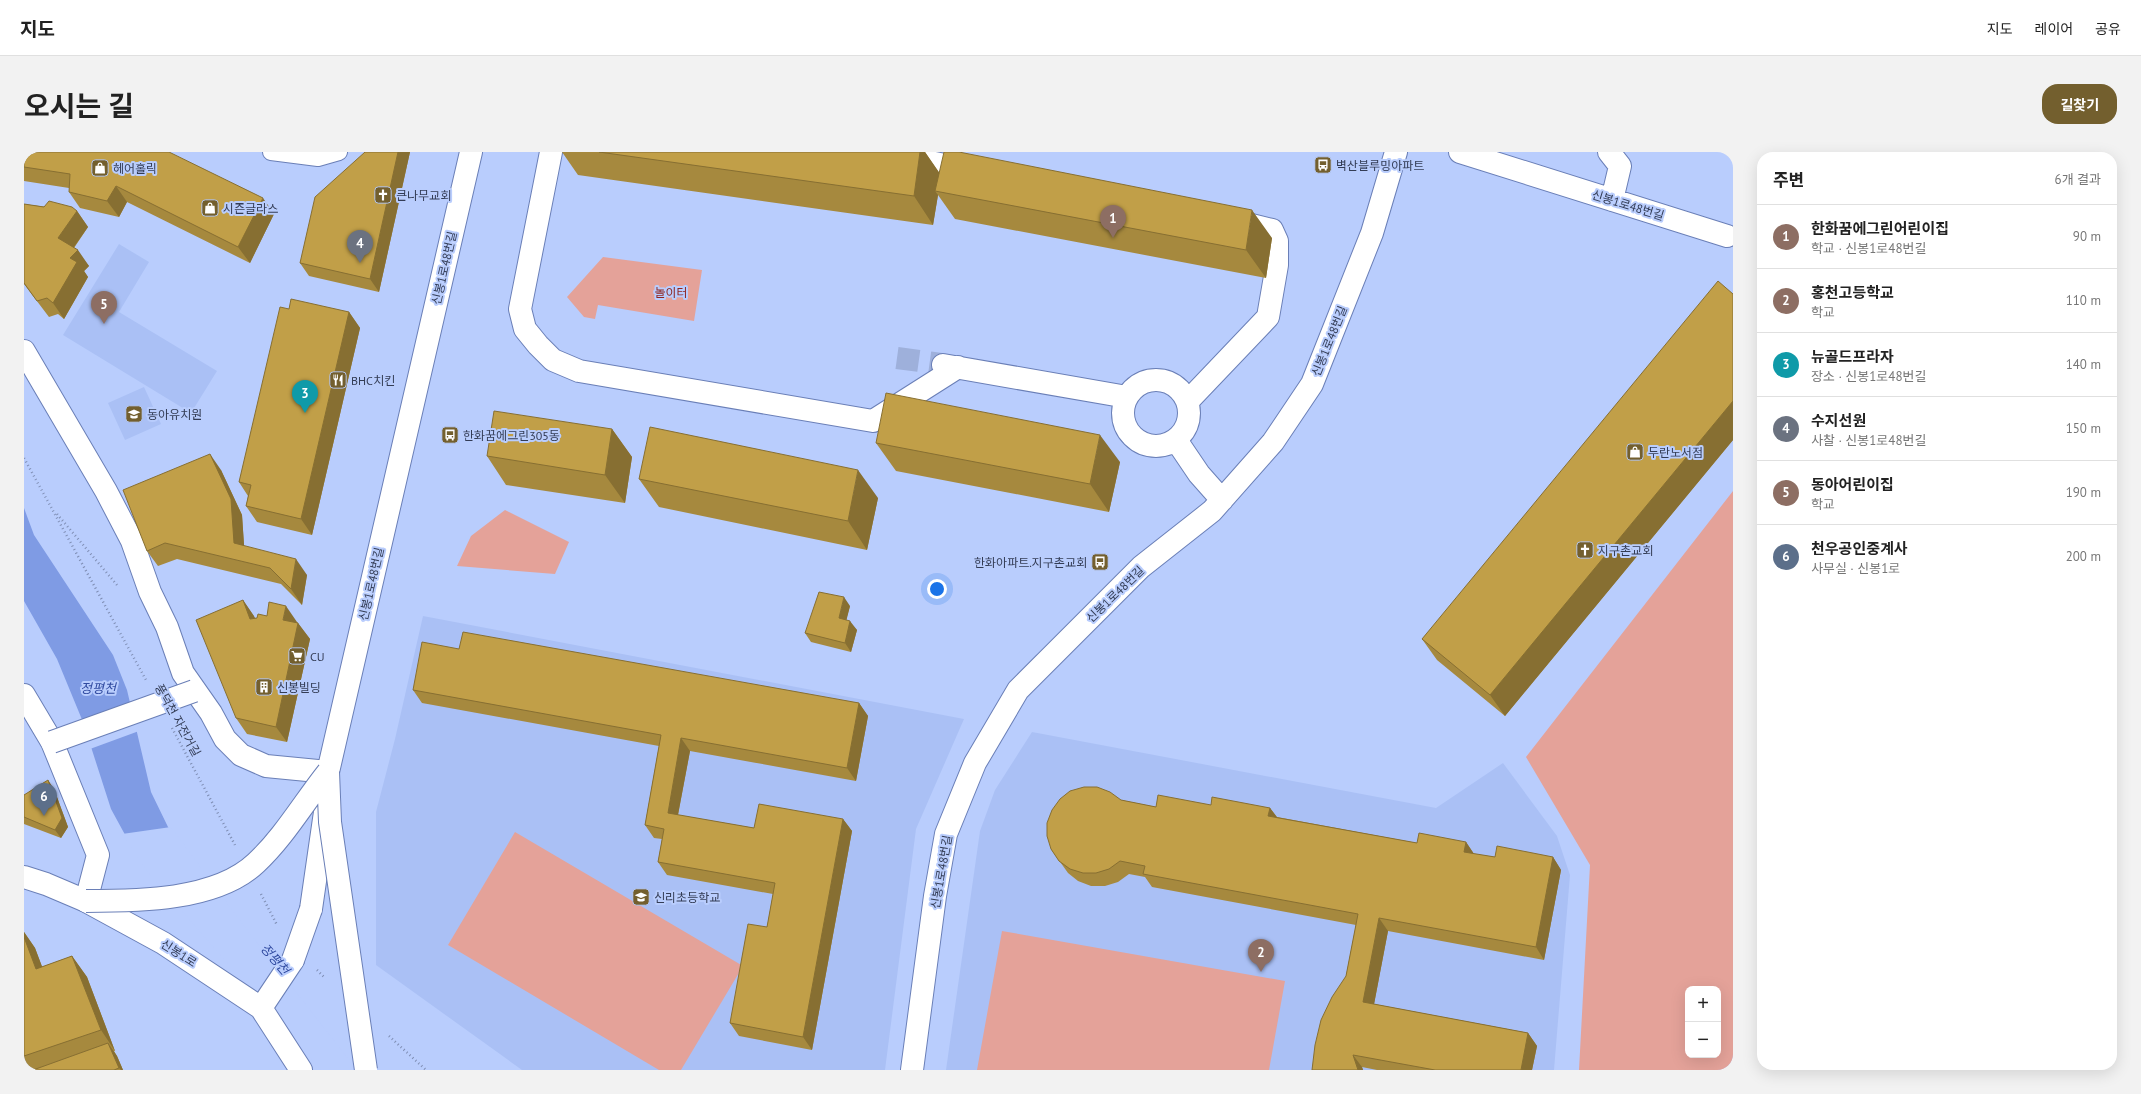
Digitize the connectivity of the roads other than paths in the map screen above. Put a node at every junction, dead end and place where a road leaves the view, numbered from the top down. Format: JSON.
{"nodes":[{"id":1,"x":271,"y":152,"type":"edge"},
{"id":2,"x":339,"y":152,"type":"edge"},
{"id":3,"x":471,"y":152,"type":"edge"},
{"id":4,"x":551,"y":152,"type":"edge"},
{"id":5,"x":879,"y":152,"type":"edge"},
{"id":6,"x":1396,"y":152,"type":"edge"},
{"id":7,"x":1460,"y":152,"type":"edge"},
{"id":8,"x":1609,"y":152,"type":"edge"},
{"id":9,"x":988,"y":173,"type":"edge"},
{"id":10,"x":1612,"y":200,"type":"junction"},
{"id":11,"x":1216,"y":217,"type":"edge"},
{"id":12,"x":1726,"y":236,"type":"dead end"},
{"id":13,"x":24,"y":351,"type":"edge"},
{"id":14,"x":1127,"y":397,"type":"junction"},
{"id":15,"x":1188,"y":400,"type":"junction"},
{"id":16,"x":1176,"y":440,"type":"junction"},
{"id":17,"x":1222,"y":500,"type":"junction"},
{"id":18,"x":194,"y":690,"type":"junction"},
{"id":19,"x":24,"y":695,"type":"edge"},
{"id":20,"x":52,"y":742,"type":"junction"},
{"id":21,"x":328,"y":772,"type":"junction"},
{"id":22,"x":24,"y":877,"type":"edge"},
{"id":23,"x":86,"y":901,"type":"junction"},
{"id":24,"x":261,"y":1008,"type":"junction"},
{"id":25,"x":301,"y":1070,"type":"edge"},
{"id":26,"x":366,"y":1070,"type":"edge"},
{"id":27,"x":912,"y":1070,"type":"edge"}],
"edges":[{"from":1,"to":2,"type":"lane"},
{"from":3,"to":21,"type":"street","name":"신봉1로48번길"},
{"from":4,"to":14,"type":"street"},
{"from":5,"to":9,"type":"street"},
{"from":6,"to":17,"type":"street","name":"신봉1로48번길"},
{"from":7,"to":10,"type":"street","name":"신봉1로48번길"},
{"from":8,"to":10,"type":"street"},
{"from":10,"to":12,"type":"street","name":"신봉1로48번길"},
{"from":11,"to":15,"type":"street"},
{"from":13,"to":18,"type":"street"},
{"from":14,"to":15,"type":"street"},
{"from":14,"to":16,"type":"street"},
{"from":15,"to":16,"type":"street"},
{"from":16,"to":17,"type":"street"},
{"from":17,"to":27,"type":"street","name":"신봉1로48번길"},
{"from":18,"to":20,"type":"street","bridge":true},
{"from":18,"to":21,"type":"street"},
{"from":19,"to":20,"type":"street"},
{"from":20,"to":23,"type":"street"},
{"from":21,"to":23,"type":"street","bridge":true},
{"from":21,"to":24,"type":"street","name":"신봉1로48번길","bridge":true},
{"from":21,"to":26,"type":"street","bridge":true},
{"from":22,"to":23,"type":"street","name":"신봉1로"},
{"from":23,"to":24,"type":"street","name":"신봉1로"},
{"from":24,"to":25,"type":"street","name":"신봉1로"}]}
